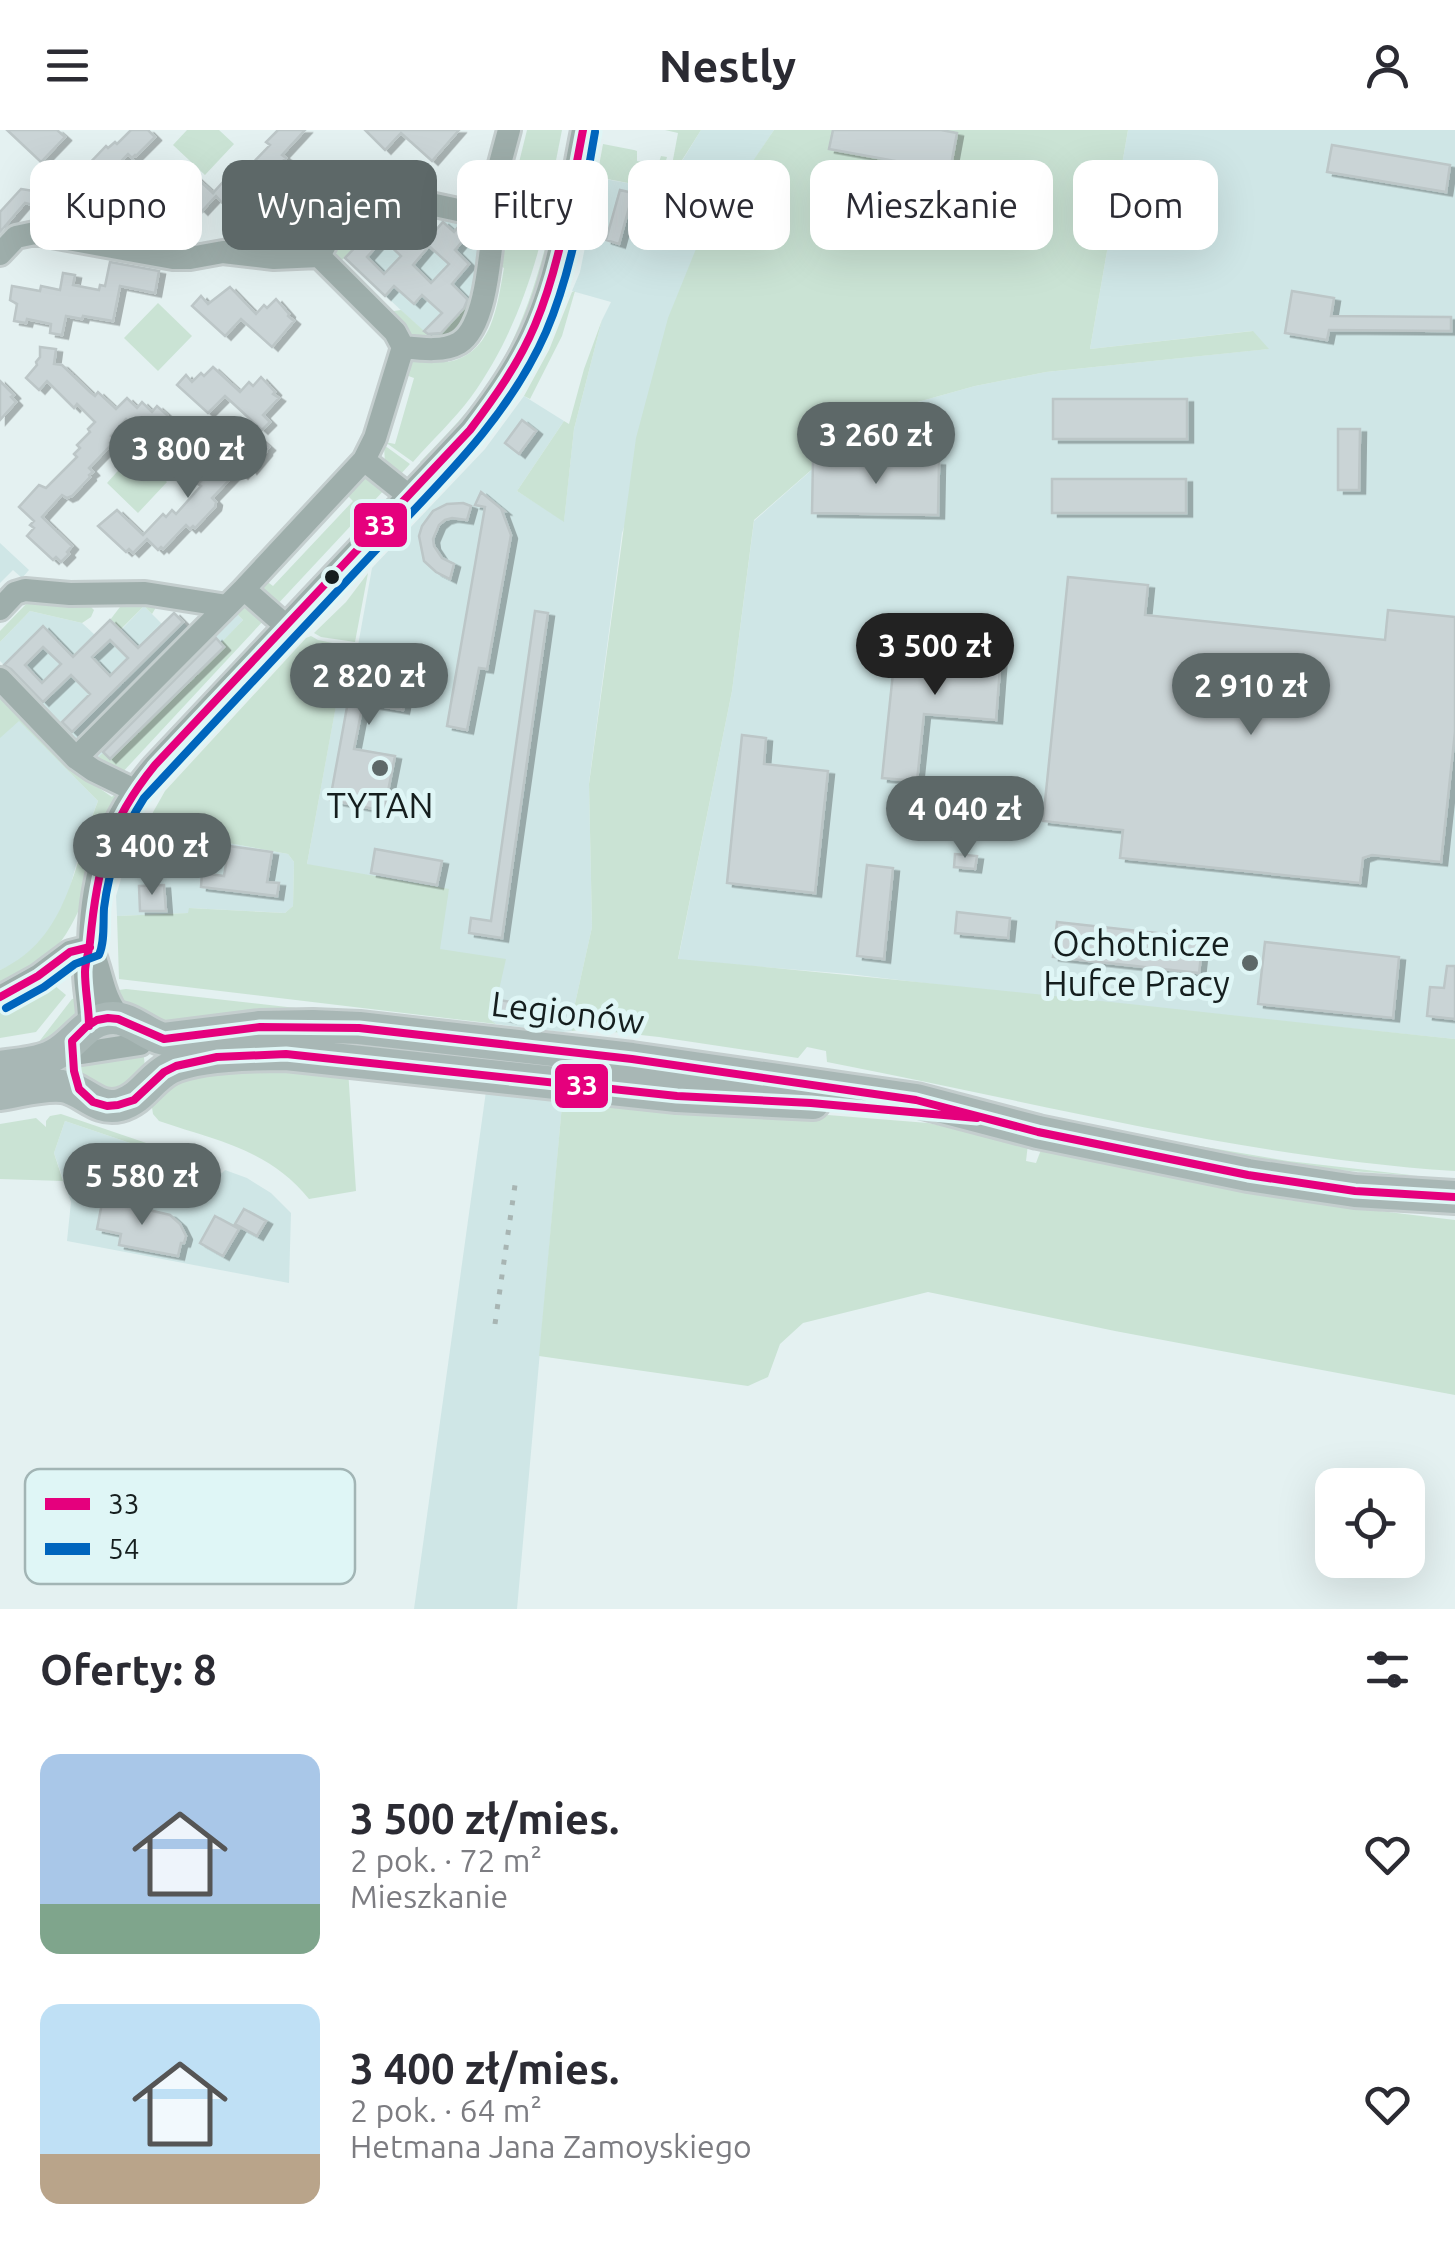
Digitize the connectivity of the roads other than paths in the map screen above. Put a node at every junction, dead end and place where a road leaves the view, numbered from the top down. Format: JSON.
{"nodes":[{"id":1,"x":509,"y":130,"type":"edge"},
{"id":2,"x":583,"y":130,"type":"edge"},
{"id":3,"x":503,"y":160,"type":"edge"},
{"id":4,"x":577,"y":160,"type":"edge"},
{"id":5,"x":457,"y":211,"type":"edge"},
{"id":6,"x":487,"y":250,"type":"edge"},
{"id":7,"x":558,"y":250,"type":"edge"},
{"id":8,"x":0,"y":254,"type":"edge"},
{"id":9,"x":319,"y":256,"type":"junction"},
{"id":10,"x":404,"y":348,"type":"junction"},
{"id":11,"x":364,"y":460,"type":"junction"},
{"id":12,"x":409,"y":496,"type":"junction"},
{"id":13,"x":235,"y":597,"type":"junction"},
{"id":14,"x":0,"y":609,"type":"edge"},
{"id":15,"x":286,"y":626,"type":"junction"},
{"id":16,"x":0,"y":680,"type":"edge"},
{"id":17,"x":76,"y":758,"type":"junction"},
{"id":18,"x":134,"y":790,"type":"junction"},
{"id":19,"x":90,"y":947,"type":"junction"},
{"id":20,"x":0,"y":997,"type":"edge"},
{"id":21,"x":134,"y":1026,"type":"junction"},
{"id":22,"x":80,"y":1034,"type":"junction"},
{"id":23,"x":0,"y":1066,"type":"edge"},
{"id":24,"x":149,"y":1084,"type":"junction"},
{"id":25,"x":81,"y":1093,"type":"junction"},
{"id":26,"x":0,"y":1094,"type":"edge"},
{"id":27,"x":977,"y":1118,"type":"junction"},
{"id":28,"x":1455,"y":1198,"type":"edge"}],
"edges":[{"from":1,"to":3,"type":"street"},
{"from":2,"to":4,"type":"street"},
{"from":5,"to":9,"type":"street"},
{"from":6,"to":10,"type":"street"},
{"from":7,"to":12,"type":"street"},
{"from":8,"to":9,"type":"street"},
{"from":9,"to":10,"type":"street"},
{"from":10,"to":11,"type":"street"},
{"from":11,"to":12,"type":"street"},
{"from":11,"to":13,"type":"street"},
{"from":12,"to":15,"type":"street"},
{"from":13,"to":14,"type":"street"},
{"from":13,"to":15,"type":"street"},
{"from":13,"to":17,"type":"street"},
{"from":15,"to":18,"type":"street"},
{"from":16,"to":17,"type":"street"},
{"from":17,"to":18,"type":"street"},
{"from":18,"to":19,"type":"street"},
{"from":19,"to":20,"type":"street"},
{"from":19,"to":21,"type":"street"},
{"from":19,"to":22,"type":"street"},
{"from":21,"to":22,"type":"highway"},
{"from":21,"to":24,"type":"highway"},
{"from":21,"to":27,"type":"highway","name":"Legionów"},
{"from":22,"to":23,"type":"highway"},
{"from":22,"to":25,"type":"highway"},
{"from":24,"to":25,"type":"highway"},
{"from":24,"to":27,"type":"highway","name":"Legionów"},
{"from":25,"to":26,"type":"highway"},
{"from":27,"to":28,"type":"highway","name":"Legionów"}]}
